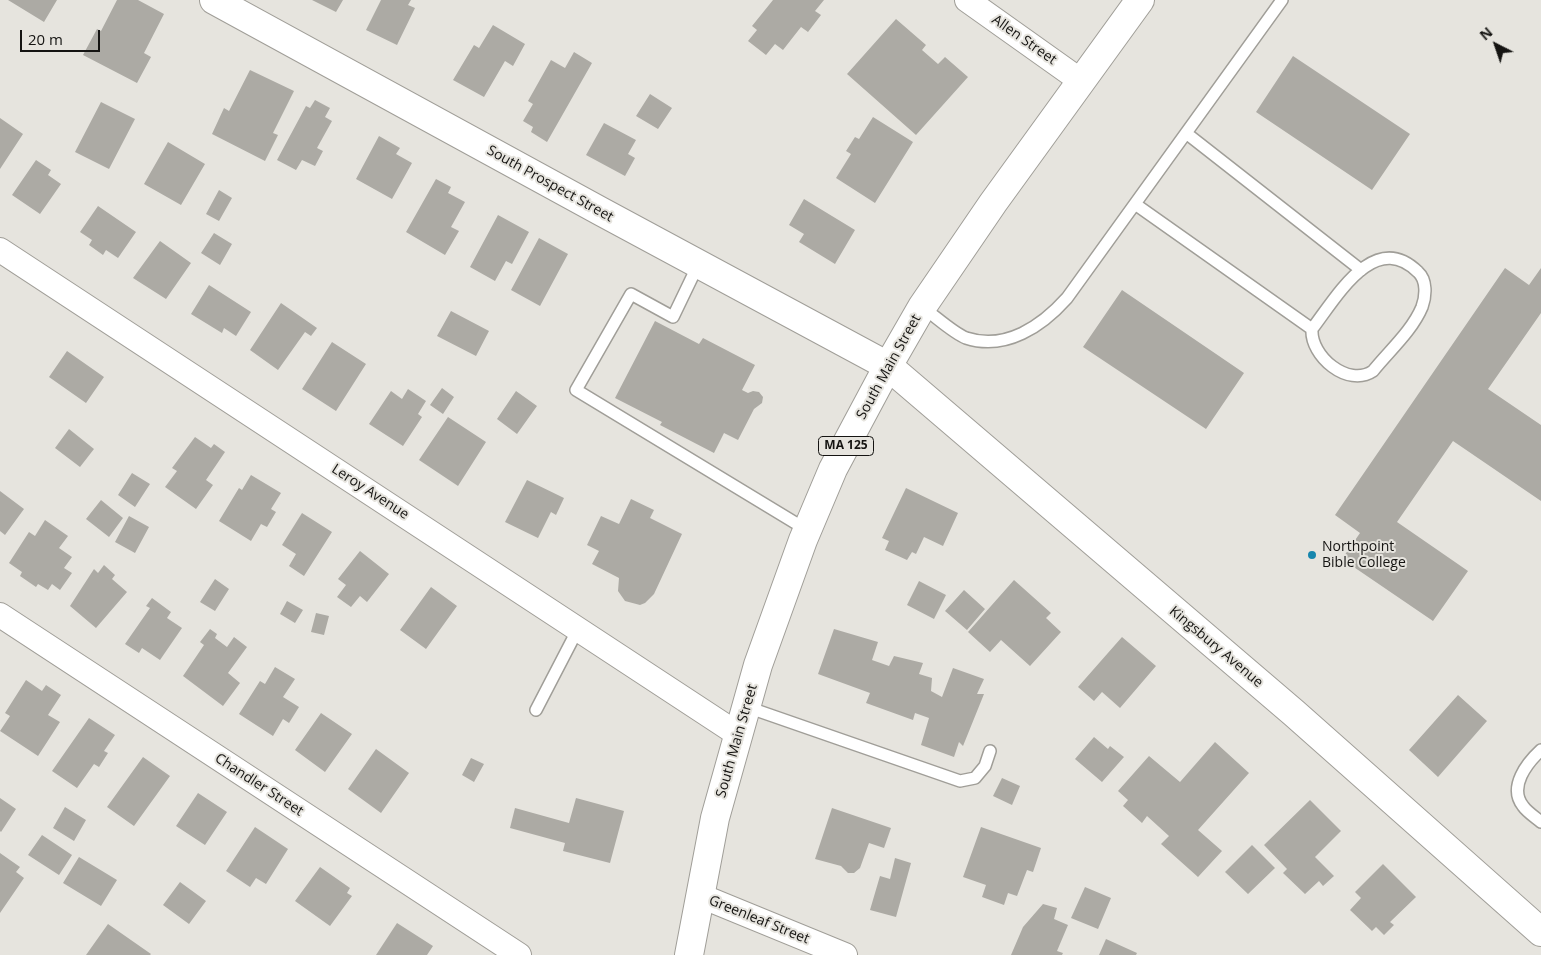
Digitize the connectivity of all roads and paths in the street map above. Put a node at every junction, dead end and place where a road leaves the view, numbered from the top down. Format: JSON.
{"nodes":[{"id":1,"x":214,"y":0,"type":"edge"},
{"id":2,"x":967,"y":0,"type":"edge"},
{"id":3,"x":1140,"y":0,"type":"edge"},
{"id":4,"x":1282,"y":0,"type":"edge"},
{"id":5,"x":1081,"y":81,"type":"junction"},
{"id":6,"x":1186,"y":133,"type":"junction"},
{"id":7,"x":1135,"y":204,"type":"junction"},
{"id":8,"x":0,"y":250,"type":"edge"},
{"id":9,"x":698,"y":265,"type":"junction"},
{"id":10,"x":1361,"y":270,"type":"junction"},
{"id":11,"x":922,"y":306,"type":"junction"},
{"id":12,"x":1312,"y":329,"type":"junction"},
{"id":13,"x":888,"y":366,"type":"junction"},
{"id":14,"x":807,"y":530,"type":"junction"},
{"id":15,"x":0,"y":615,"type":"edge"},
{"id":16,"x":578,"y":629,"type":"junction"},
{"id":17,"x":747,"y":707,"type":"junction"},
{"id":18,"x":536,"y":710,"type":"dead end"},
{"id":19,"x":740,"y":734,"type":"junction"},
{"id":20,"x":1541,"y":750,"type":"edge"},
{"id":21,"x":990,"y":751,"type":"dead end"},
{"id":22,"x":1541,"y":822,"type":"edge"},
{"id":23,"x":701,"y":896,"type":"junction"},
{"id":24,"x":1539,"y":926,"type":"edge"},
{"id":25,"x":519,"y":955,"type":"edge"},
{"id":26,"x":689,"y":955,"type":"edge"},
{"id":27,"x":845,"y":955,"type":"edge"}],
"edges":[{"from":1,"to":9,"type":"main road","name":"South Prospect Street"},
{"from":2,"to":5,"type":"street","name":"Allen Street"},
{"from":3,"to":5,"type":"main road","name":"South Main Street","number":"MA 125"},
{"from":4,"to":6,"type":"lane"},
{"from":5,"to":11,"type":"main road","name":"South Main Street","number":"MA 125"},
{"from":6,"to":7,"type":"lane"},
{"from":6,"to":10,"type":"lane"},
{"from":7,"to":11,"type":"lane"},
{"from":7,"to":12,"type":"lane"},
{"from":8,"to":16,"type":"street","name":"Leroy Avenue"},
{"from":9,"to":13,"type":"main road","name":"South Prospect Street"},
{"from":9,"to":14,"type":"lane"},
{"from":10,"to":12,"type":"lane"},
{"from":10,"to":12,"type":"lane"},
{"from":11,"to":13,"type":"main road","name":"South Main Street","number":"MA 125"},
{"from":13,"to":14,"type":"main road","name":"South Main Street","number":"MA 125"},
{"from":13,"to":24,"type":"main road","name":"Kingsbury Avenue"},
{"from":14,"to":17,"type":"main road","name":"South Main Street","number":"MA 125"},
{"from":15,"to":25,"type":"street","name":"Chandler Street"},
{"from":16,"to":18,"type":"lane"},
{"from":16,"to":19,"type":"street","name":"Leroy Avenue"},
{"from":17,"to":19,"type":"main road","name":"South Main Street","number":"MA 125"},
{"from":17,"to":21,"type":"lane"},
{"from":19,"to":23,"type":"main road","name":"South Main Street","number":"MA 125"},
{"from":20,"to":22,"type":"lane"},
{"from":23,"to":26,"type":"main road","name":"South Main Street","number":"MA 125"},
{"from":23,"to":27,"type":"street","name":"Greenleaf Street"}]}
